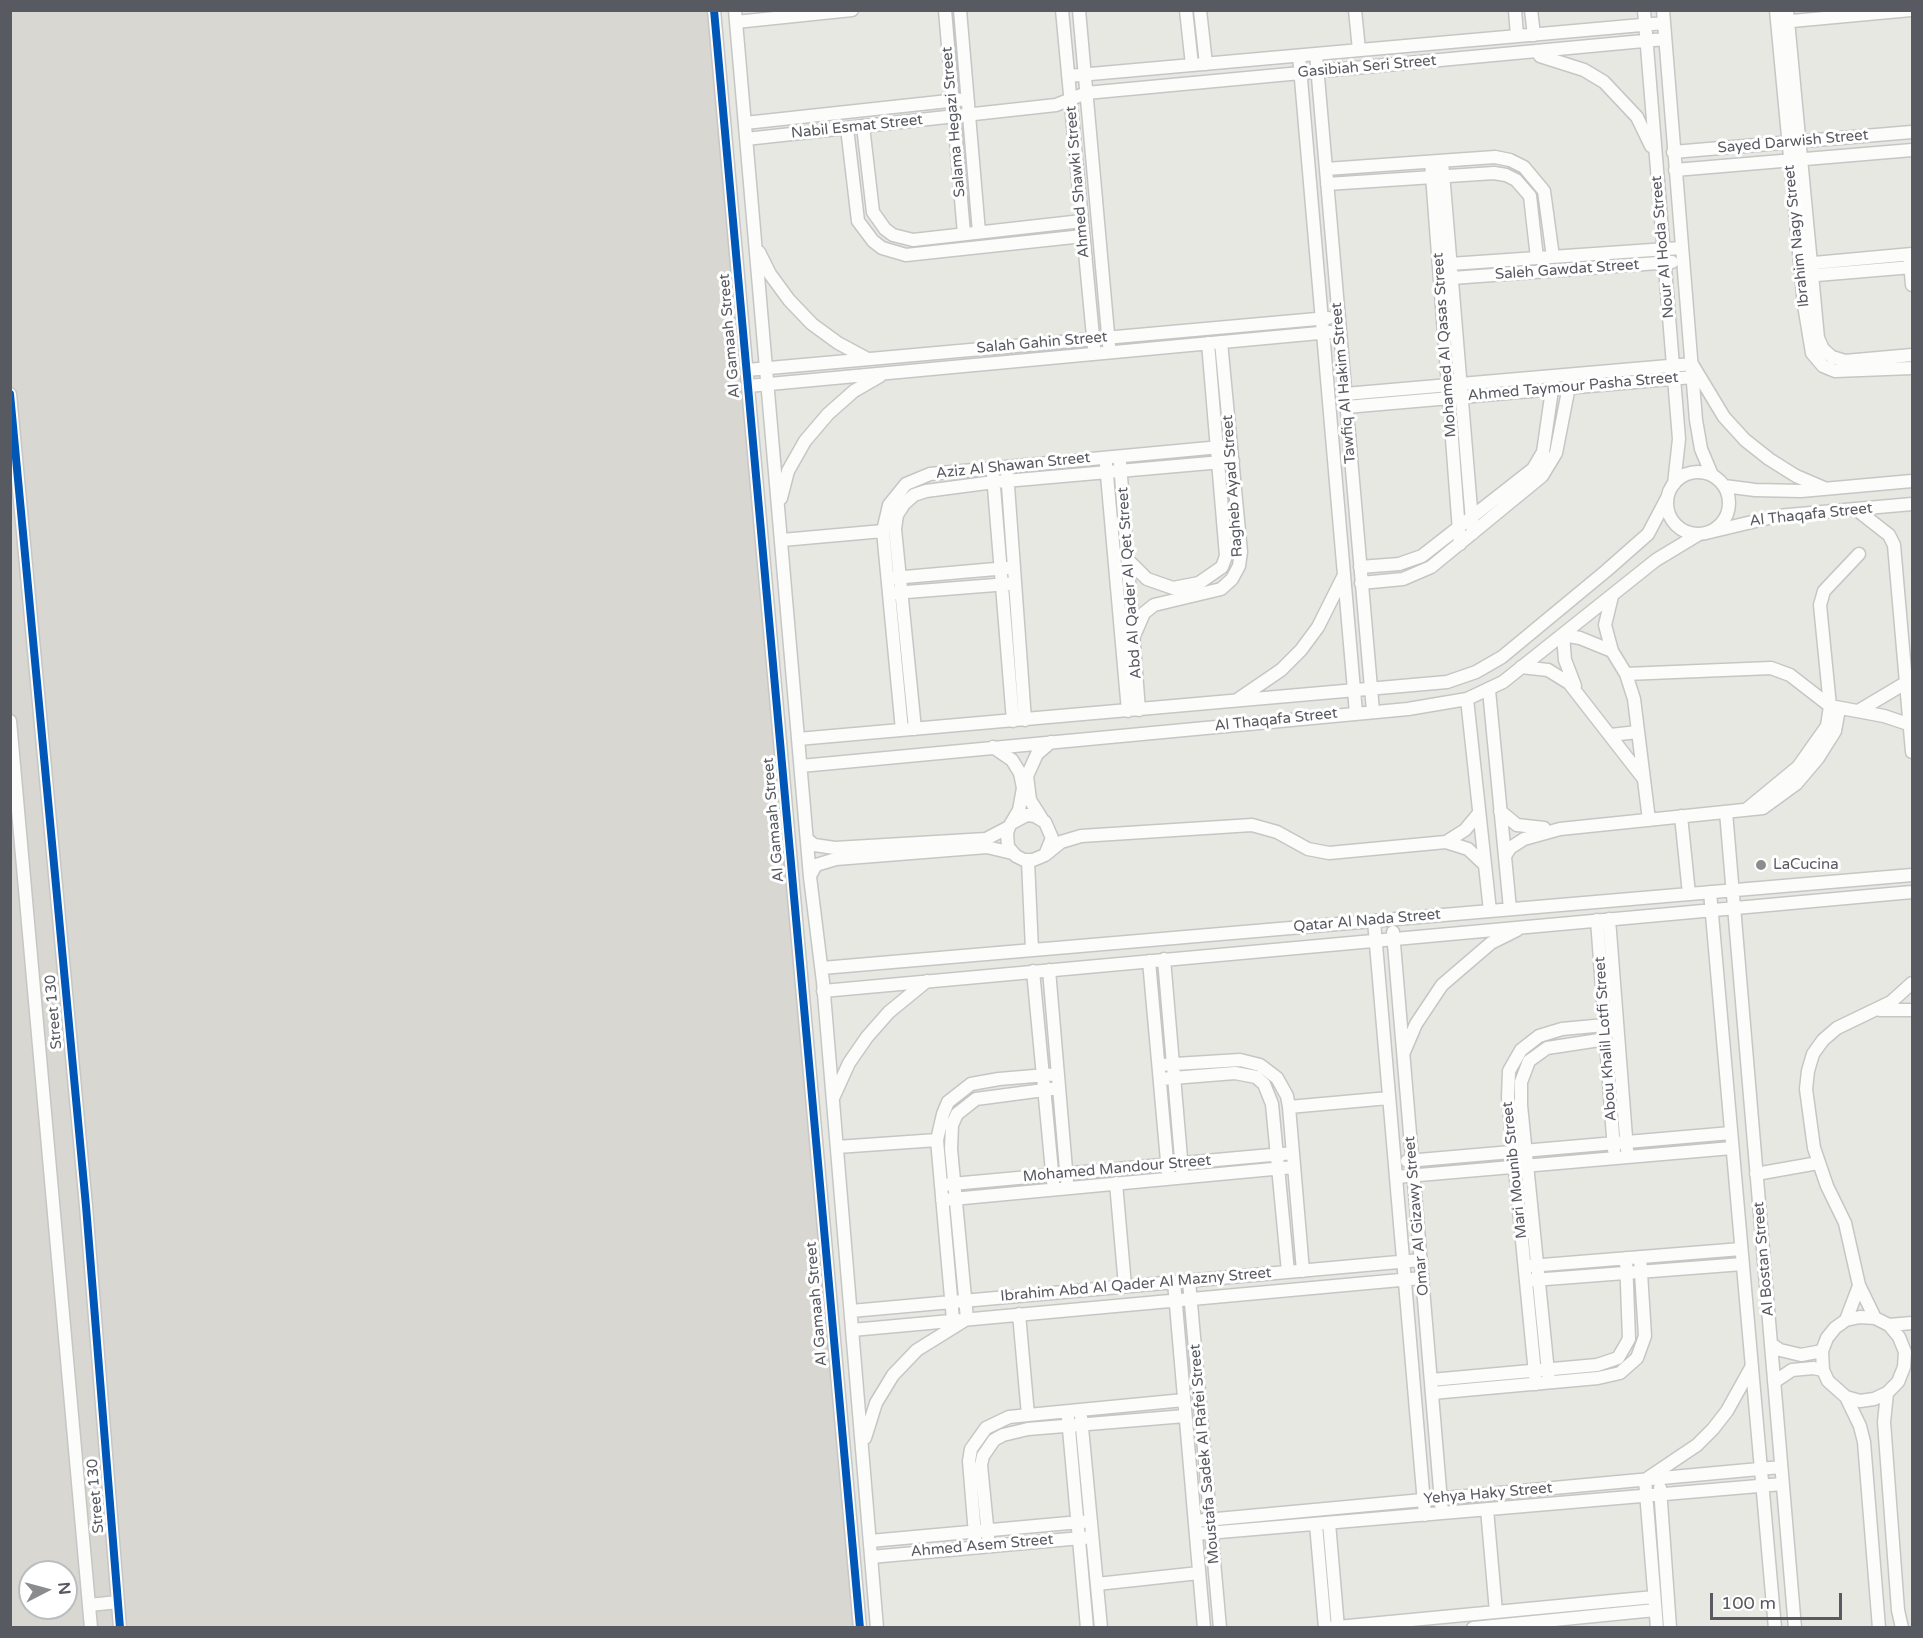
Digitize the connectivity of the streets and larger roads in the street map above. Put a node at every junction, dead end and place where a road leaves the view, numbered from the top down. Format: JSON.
{"nodes":[{"id":1,"x":714,"y":10,"type":"edge"},
{"id":2,"x":852,"y":10,"type":"edge"},
{"id":3,"x":1062,"y":10,"type":"edge"},
{"id":4,"x":1078,"y":10,"type":"edge"},
{"id":5,"x":1186,"y":10,"type":"edge"},
{"id":6,"x":1200,"y":10,"type":"edge"},
{"id":7,"x":1355,"y":10,"type":"edge"},
{"id":8,"x":1515,"y":10,"type":"edge"},
{"id":9,"x":1532,"y":10,"type":"edge"},
{"id":10,"x":1644,"y":10,"type":"edge"},
{"id":11,"x":1911,"y":10,"type":"edge"},
{"id":12,"x":960,"y":15,"type":"edge"},
{"id":13,"x":735,"y":16,"type":"edge"},
{"id":14,"x":945,"y":16,"type":"edge"},
{"id":15,"x":1782,"y":16,"type":"edge"},
{"id":16,"x":1663,"y":17,"type":"edge"},
{"id":17,"x":1645,"y":25,"type":"junction"},
{"id":18,"x":1534,"y":35,"type":"junction"},
{"id":19,"x":1517,"y":36,"type":"junction"},
{"id":20,"x":1665,"y":39,"type":"junction"},
{"id":21,"x":1646,"y":41,"type":"junction"},
{"id":22,"x":1416,"y":45,"type":"junction"},
{"id":23,"x":1359,"y":50,"type":"junction"},
{"id":24,"x":1316,"y":54,"type":"junction"},
{"id":25,"x":1515,"y":54,"type":"junction"},
{"id":26,"x":1299,"y":56,"type":"junction"},
{"id":27,"x":1417,"y":62,"type":"junction"},
{"id":28,"x":1206,"y":64,"type":"junction"},
{"id":29,"x":1192,"y":65,"type":"junction"},
{"id":30,"x":1317,"y":72,"type":"junction"},
{"id":31,"x":1301,"y":73,"type":"junction"},
{"id":32,"x":1084,"y":75,"type":"junction"},
{"id":33,"x":1068,"y":76,"type":"junction"},
{"id":34,"x":1086,"y":93,"type":"junction"},
{"id":35,"x":967,"y":99,"type":"junction"},
{"id":36,"x":1071,"y":100,"type":"junction"},
{"id":37,"x":952,"y":101,"type":"junction"},
{"id":38,"x":969,"y":114,"type":"junction"},
{"id":39,"x":954,"y":116,"type":"junction"},
{"id":40,"x":745,"y":123,"type":"junction"},
{"id":41,"x":864,"y":126,"type":"junction"},
{"id":42,"x":847,"y":128,"type":"junction"},
{"id":43,"x":1912,"y":132,"type":"edge"},
{"id":44,"x":746,"y":139,"type":"junction"},
{"id":45,"x":1794,"y":142,"type":"junction"},
{"id":46,"x":1912,"y":150,"type":"edge"},
{"id":47,"x":1673,"y":152,"type":"junction"},
{"id":48,"x":1656,"y":160,"type":"junction"},
{"id":49,"x":1796,"y":160,"type":"junction"},
{"id":50,"x":1437,"y":161,"type":"junction"},
{"id":51,"x":1326,"y":169,"type":"junction"},
{"id":52,"x":1675,"y":170,"type":"junction"},
{"id":53,"x":1438,"y":177,"type":"junction"},
{"id":54,"x":1536,"y":178,"type":"junction"},
{"id":55,"x":1327,"y":184,"type":"junction"},
{"id":56,"x":1524,"y":188,"type":"junction"},
{"id":57,"x":1082,"y":221,"type":"junction"},
{"id":58,"x":979,"y":232,"type":"junction"},
{"id":59,"x":964,"y":234,"type":"junction"},
{"id":60,"x":1083,"y":236,"type":"junction"},
{"id":61,"x":756,"y":246,"type":"junction"},
{"id":62,"x":1682,"y":248,"type":"junction"},
{"id":63,"x":1664,"y":249,"type":"junction"},
{"id":64,"x":1911,"y":254,"type":"edge"},
{"id":65,"x":1556,"y":256,"type":"junction"},
{"id":66,"x":1537,"y":258,"type":"junction"},
{"id":67,"x":1683,"y":261,"type":"junction"},
{"id":68,"x":1665,"y":263,"type":"junction"},
{"id":69,"x":1450,"y":264,"type":"junction"},
{"id":70,"x":1912,"y":267,"type":"edge"},
{"id":71,"x":1561,"y":270,"type":"junction"},
{"id":72,"x":1806,"y":270,"type":"junction"},
{"id":73,"x":1452,"y":278,"type":"junction"},
{"id":74,"x":1912,"y":285,"type":"edge"},
{"id":75,"x":1338,"y":318,"type":"junction"},
{"id":76,"x":1322,"y":319,"type":"junction"},
{"id":77,"x":1339,"y":331,"type":"junction"},
{"id":78,"x":1323,"y":333,"type":"junction"},
{"id":79,"x":1108,"y":338,"type":"junction"},
{"id":80,"x":1093,"y":339,"type":"junction"},
{"id":81,"x":1221,"y":342,"type":"junction"},
{"id":82,"x":1208,"y":343,"type":"junction"},
{"id":83,"x":1109,"y":352,"type":"junction"},
{"id":84,"x":1094,"y":354,"type":"junction"},
{"id":85,"x":1912,"y":355,"type":"edge"},
{"id":86,"x":867,"y":359,"type":"junction"},
{"id":87,"x":1827,"y":361,"type":"junction"},
{"id":88,"x":767,"y":368,"type":"junction"},
{"id":89,"x":1912,"y":368,"type":"edge"},
{"id":90,"x":747,"y":370,"type":"junction"},
{"id":91,"x":1692,"y":370,"type":"junction"},
{"id":92,"x":1674,"y":372,"type":"junction"},
{"id":93,"x":885,"y":374,"type":"junction"},
{"id":94,"x":1570,"y":381,"type":"junction"},
{"id":95,"x":1553,"y":382,"type":"junction"},
{"id":96,"x":1454,"y":384,"type":"junction"},
{"id":97,"x":768,"y":385,"type":"junction"},
{"id":98,"x":748,"y":386,"type":"junction"},
{"id":99,"x":10,"y":394,"type":"edge"},
{"id":100,"x":1345,"y":394,"type":"junction"},
{"id":101,"x":1455,"y":397,"type":"junction"},
{"id":102,"x":1346,"y":407,"type":"junction"},
{"id":103,"x":1231,"y":446,"type":"junction"},
{"id":104,"x":1217,"y":447,"type":"junction"},
{"id":105,"x":1120,"y":456,"type":"junction"},
{"id":106,"x":1106,"y":457,"type":"junction"},
{"id":107,"x":1233,"y":461,"type":"junction"},
{"id":108,"x":1219,"y":462,"type":"junction"},
{"id":109,"x":1007,"y":466,"type":"junction"},
{"id":110,"x":993,"y":468,"type":"junction"},
{"id":111,"x":1121,"y":470,"type":"junction"},
{"id":112,"x":1107,"y":471,"type":"junction"},
{"id":113,"x":1712,"y":475,"type":"junction"},
{"id":114,"x":1008,"y":481,"type":"junction"},
{"id":115,"x":1912,"y":481,"type":"edge"},
{"id":116,"x":994,"y":482,"type":"junction"},
{"id":117,"x":1674,"y":484,"type":"junction"},
{"id":118,"x":1724,"y":486,"type":"junction"},
{"id":119,"x":1824,"y":488,"type":"junction"},
{"id":120,"x":1667,"y":498,"type":"junction"},
{"id":121,"x":1912,"y":504,"type":"edge"},
{"id":122,"x":779,"y":505,"type":"junction"},
{"id":123,"x":1857,"y":510,"type":"junction"},
{"id":124,"x":1471,"y":518,"type":"junction"},
{"id":125,"x":1458,"y":528,"type":"junction"},
{"id":126,"x":884,"y":531,"type":"junction"},
{"id":127,"x":1473,"y":533,"type":"junction"},
{"id":128,"x":1705,"y":533,"type":"junction"},
{"id":129,"x":782,"y":540,"type":"junction"},
{"id":130,"x":1460,"y":544,"type":"junction"},
{"id":131,"x":1859,"y":554,"type":"dead end"},
{"id":132,"x":1128,"y":560,"type":"junction"},
{"id":133,"x":1014,"y":567,"type":"junction"},
{"id":134,"x":1360,"y":567,"type":"junction"},
{"id":135,"x":1001,"y":568,"type":"junction"},
{"id":136,"x":1344,"y":574,"type":"junction"},
{"id":137,"x":894,"y":578,"type":"junction"},
{"id":138,"x":1015,"y":583,"type":"junction"},
{"id":139,"x":1361,"y":583,"type":"junction"},
{"id":140,"x":1002,"y":584,"type":"junction"},
{"id":141,"x":895,"y":593,"type":"junction"},
{"id":142,"x":1612,"y":596,"type":"junction"},
{"id":143,"x":1563,"y":635,"type":"junction"},
{"id":144,"x":1134,"y":636,"type":"junction"},
{"id":145,"x":1612,"y":651,"type":"junction"},
{"id":146,"x":1521,"y":668,"type":"junction"},
{"id":147,"x":1626,"y":674,"type":"junction"},
{"id":148,"x":1906,"y":682,"type":"junction"},
{"id":149,"x":1371,"y":690,"type":"junction"},
{"id":150,"x":1489,"y":690,"type":"junction"},
{"id":151,"x":1354,"y":692,"type":"junction"},
{"id":152,"x":1578,"y":693,"type":"junction"},
{"id":153,"x":1467,"y":699,"type":"junction"},
{"id":154,"x":1233,"y":703,"type":"junction"},
{"id":155,"x":1835,"y":707,"type":"junction"},
{"id":156,"x":1860,"y":710,"type":"junction"},
{"id":157,"x":1134,"y":711,"type":"junction"},
{"id":158,"x":1372,"y":711,"type":"junction"},
{"id":159,"x":1356,"y":712,"type":"junction"},
{"id":160,"x":1019,"y":720,"type":"junction"},
{"id":161,"x":10,"y":721,"type":"edge"},
{"id":162,"x":1911,"y":725,"type":"edge"},
{"id":163,"x":915,"y":729,"type":"junction"},
{"id":164,"x":902,"y":730,"type":"junction"},
{"id":165,"x":1638,"y":732,"type":"junction"},
{"id":166,"x":1610,"y":735,"type":"junction"},
{"id":167,"x":798,"y":740,"type":"junction"},
{"id":168,"x":1051,"y":742,"type":"junction"},
{"id":169,"x":993,"y":747,"type":"junction"},
{"id":170,"x":1912,"y":752,"type":"edge"},
{"id":171,"x":801,"y":766,"type":"junction"},
{"id":172,"x":1644,"y":778,"type":"junction"},
{"id":173,"x":1500,"y":811,"type":"junction"},
{"id":174,"x":1726,"y":812,"type":"junction"},
{"id":175,"x":1479,"y":813,"type":"junction"},
{"id":176,"x":1681,"y":816,"type":"junction"},
{"id":177,"x":1649,"y":819,"type":"junction"},
{"id":178,"x":1044,"y":821,"type":"junction"},
{"id":179,"x":1011,"y":825,"type":"junction"},
{"id":180,"x":1560,"y":829,"type":"junction"},
{"id":181,"x":1081,"y":836,"type":"junction"},
{"id":182,"x":807,"y":839,"type":"junction"},
{"id":183,"x":1446,"y":842,"type":"junction"},
{"id":184,"x":1012,"y":853,"type":"junction"},
{"id":185,"x":1045,"y":855,"type":"junction"},
{"id":186,"x":1505,"y":856,"type":"junction"},
{"id":187,"x":1028,"y":861,"type":"junction"},
{"id":188,"x":1485,"y":865,"type":"junction"},
{"id":189,"x":1912,"y":875,"type":"edge"},
{"id":190,"x":810,"y":877,"type":"junction"},
{"id":191,"x":792,"y":878,"type":"junction"},
{"id":192,"x":1732,"y":890,"type":"junction"},
{"id":193,"x":1710,"y":892,"type":"junction"},
{"id":194,"x":1912,"y":892,"type":"edge"},
{"id":195,"x":1689,"y":894,"type":"junction"},
{"id":196,"x":1733,"y":908,"type":"junction"},
{"id":197,"x":1510,"y":909,"type":"junction"},
{"id":198,"x":1711,"y":910,"type":"junction"},
{"id":199,"x":1490,"y":911,"type":"junction"},
{"id":200,"x":1392,"y":919,"type":"junction"},
{"id":201,"x":1603,"y":920,"type":"junction"},
{"id":202,"x":1374,"y":921,"type":"junction"},
{"id":203,"x":1523,"y":927,"type":"junction"},
{"id":204,"x":1394,"y":939,"type":"junction"},
{"id":205,"x":1376,"y":940,"type":"junction"},
{"id":206,"x":1032,"y":950,"type":"junction"},
{"id":207,"x":1164,"y":959,"type":"junction"},
{"id":208,"x":1149,"y":961,"type":"junction"},
{"id":209,"x":822,"y":968,"type":"junction"},
{"id":210,"x":1049,"y":970,"type":"junction"},
{"id":211,"x":1034,"y":971,"type":"junction"},
{"id":212,"x":927,"y":981,"type":"junction"},
{"id":213,"x":1912,"y":983,"type":"edge"},
{"id":214,"x":824,"y":990,"type":"junction"},
{"id":215,"x":1876,"y":1010,"type":"junction"},
{"id":216,"x":1912,"y":1010,"type":"edge"},
{"id":217,"x":1605,"y":1025,"type":"junction"},
{"id":218,"x":1606,"y":1039,"type":"junction"},
{"id":219,"x":1404,"y":1053,"type":"junction"},
{"id":220,"x":1173,"y":1064,"type":"junction"},
{"id":221,"x":1159,"y":1065,"type":"junction"},
{"id":222,"x":1058,"y":1074,"type":"junction"},
{"id":223,"x":1043,"y":1075,"type":"junction"},
{"id":224,"x":1174,"y":1078,"type":"junction"},
{"id":225,"x":1160,"y":1079,"type":"junction"},
{"id":226,"x":1059,"y":1088,"type":"junction"},
{"id":227,"x":1044,"y":1090,"type":"junction"},
{"id":228,"x":1389,"y":1098,"type":"junction"},
{"id":229,"x":833,"y":1106,"type":"junction"},
{"id":230,"x":1289,"y":1107,"type":"junction"},
{"id":231,"x":1731,"y":1133,"type":"junction"},
{"id":232,"x":938,"y":1140,"type":"junction"},
{"id":233,"x":1620,"y":1143,"type":"junction"},
{"id":234,"x":837,"y":1148,"type":"junction"},
{"id":235,"x":1732,"y":1148,"type":"junction"},
{"id":236,"x":1527,"y":1151,"type":"junction"},
{"id":237,"x":1514,"y":1152,"type":"junction"},
{"id":238,"x":1293,"y":1153,"type":"junction"},
{"id":239,"x":1277,"y":1155,"type":"junction"},
{"id":240,"x":1621,"y":1158,"type":"junction"},
{"id":241,"x":1413,"y":1161,"type":"junction"},
{"id":242,"x":1395,"y":1162,"type":"junction"},
{"id":243,"x":1182,"y":1163,"type":"junction"},
{"id":244,"x":1818,"y":1163,"type":"junction"},
{"id":245,"x":1168,"y":1164,"type":"junction"},
{"id":246,"x":1522,"y":1166,"type":"junction"},
{"id":247,"x":1294,"y":1167,"type":"junction"},
{"id":248,"x":1278,"y":1168,"type":"junction"},
{"id":249,"x":1066,"y":1173,"type":"junction"},
{"id":250,"x":1756,"y":1174,"type":"junction"},
{"id":251,"x":1052,"y":1175,"type":"junction"},
{"id":252,"x":1414,"y":1175,"type":"junction"},
{"id":253,"x":1183,"y":1177,"type":"junction"},
{"id":254,"x":1396,"y":1177,"type":"junction"},
{"id":255,"x":1169,"y":1179,"type":"junction"},
{"id":256,"x":954,"y":1184,"type":"junction"},
{"id":257,"x":1116,"y":1184,"type":"junction"},
{"id":258,"x":941,"y":1185,"type":"junction"},
{"id":259,"x":1068,"y":1188,"type":"junction"},
{"id":260,"x":1053,"y":1189,"type":"junction"},
{"id":261,"x":956,"y":1198,"type":"junction"},
{"id":262,"x":942,"y":1200,"type":"junction"},
{"id":263,"x":1741,"y":1249,"type":"junction"},
{"id":264,"x":1640,"y":1257,"type":"junction"},
{"id":265,"x":1626,"y":1258,"type":"junction"},
{"id":266,"x":1421,"y":1260,"type":"junction"},
{"id":267,"x":1404,"y":1262,"type":"junction"},
{"id":268,"x":1743,"y":1264,"type":"junction"},
{"id":269,"x":1538,"y":1265,"type":"junction"},
{"id":270,"x":1525,"y":1266,"type":"junction"},
{"id":271,"x":1303,"y":1271,"type":"junction"},
{"id":272,"x":1288,"y":1272,"type":"junction"},
{"id":273,"x":1641,"y":1272,"type":"junction"},
{"id":274,"x":1627,"y":1273,"type":"junction"},
{"id":275,"x":1422,"y":1278,"type":"junction"},
{"id":276,"x":1540,"y":1279,"type":"junction"},
{"id":277,"x":1405,"y":1280,"type":"junction"},
{"id":278,"x":1526,"y":1280,"type":"junction"},
{"id":279,"x":1189,"y":1281,"type":"junction"},
{"id":280,"x":1174,"y":1282,"type":"junction"},
{"id":281,"x":1859,"y":1285,"type":"junction"},
{"id":282,"x":1125,"y":1286,"type":"junction"},
{"id":283,"x":1191,"y":1299,"type":"junction"},
{"id":284,"x":965,"y":1300,"type":"junction"},
{"id":285,"x":1175,"y":1300,"type":"junction"},
{"id":286,"x":951,"y":1302,"type":"junction"},
{"id":287,"x":850,"y":1311,"type":"junction"},
{"id":288,"x":1019,"y":1314,"type":"junction"},
{"id":289,"x":1875,"y":1318,"type":"junction"},
{"id":290,"x":967,"y":1319,"type":"junction"},
{"id":291,"x":953,"y":1320,"type":"junction"},
{"id":292,"x":1846,"y":1320,"type":"junction"},
{"id":293,"x":1912,"y":1323,"type":"edge"},
{"id":294,"x":1889,"y":1325,"type":"junction"},
{"id":295,"x":852,"y":1330,"type":"junction"},
{"id":296,"x":1771,"y":1344,"type":"junction"},
{"id":297,"x":1822,"y":1351,"type":"junction"},
{"id":298,"x":1752,"y":1366,"type":"junction"},
{"id":299,"x":1548,"y":1369,"type":"junction"},
{"id":300,"x":1823,"y":1370,"type":"junction"},
{"id":301,"x":1535,"y":1371,"type":"junction"},
{"id":302,"x":1431,"y":1380,"type":"junction"},
{"id":303,"x":1549,"y":1382,"type":"junction"},
{"id":304,"x":1774,"y":1382,"type":"junction"},
{"id":305,"x":1536,"y":1384,"type":"junction"},
{"id":306,"x":1432,"y":1393,"type":"junction"},
{"id":307,"x":1887,"y":1393,"type":"junction"},
{"id":308,"x":1846,"y":1397,"type":"junction"},
{"id":309,"x":1184,"y":1400,"type":"junction"},
{"id":310,"x":1080,"y":1410,"type":"junction"},
{"id":311,"x":1067,"y":1411,"type":"junction"},
{"id":312,"x":1028,"y":1415,"type":"junction"},
{"id":313,"x":1185,"y":1416,"type":"junction"},
{"id":314,"x":1082,"y":1425,"type":"junction"},
{"id":315,"x":1068,"y":1426,"type":"junction"},
{"id":316,"x":863,"y":1462,"type":"junction"},
{"id":317,"x":1781,"y":1467,"type":"junction"},
{"id":318,"x":1761,"y":1469,"type":"junction"},
{"id":319,"x":1659,"y":1479,"type":"junction"},
{"id":320,"x":1645,"y":1480,"type":"junction"},
{"id":321,"x":1782,"y":1484,"type":"junction"},
{"id":322,"x":1762,"y":1486,"type":"junction"},
{"id":323,"x":1660,"y":1494,"type":"junction"},
{"id":324,"x":1647,"y":1496,"type":"junction"},
{"id":325,"x":1441,"y":1498,"type":"junction"},
{"id":326,"x":1424,"y":1500,"type":"junction"},
{"id":327,"x":1487,"y":1509,"type":"junction"},
{"id":328,"x":1442,"y":1513,"type":"junction"},
{"id":329,"x":1425,"y":1515,"type":"junction"},
{"id":330,"x":1210,"y":1520,"type":"junction"},
{"id":331,"x":1091,"y":1521,"type":"junction"},
{"id":332,"x":1195,"y":1521,"type":"junction"},
{"id":333,"x":1077,"y":1522,"type":"junction"},
{"id":334,"x":1322,"y":1524,"type":"junction"},
{"id":335,"x":980,"y":1530,"type":"junction"},
{"id":336,"x":1212,"y":1533,"type":"junction"},
{"id":337,"x":1196,"y":1534,"type":"junction"},
{"id":338,"x":1092,"y":1537,"type":"junction"},
{"id":339,"x":1078,"y":1538,"type":"junction"},
{"id":340,"x":870,"y":1541,"type":"junction"},
{"id":341,"x":982,"y":1546,"type":"junction"},
{"id":342,"x":871,"y":1557,"type":"junction"},
{"id":343,"x":1199,"y":1573,"type":"junction"},
{"id":344,"x":1097,"y":1584,"type":"junction"},
{"id":345,"x":1654,"y":1597,"type":"junction"},
{"id":346,"x":118,"y":1602,"type":"junction"},
{"id":347,"x":89,"y":1605,"type":"junction"},
{"id":348,"x":1546,"y":1607,"type":"junction"},
{"id":349,"x":1655,"y":1610,"type":"junction"},
{"id":350,"x":1496,"y":1612,"type":"junction"},
{"id":351,"x":1446,"y":1622,"type":"edge"},
{"id":352,"x":1431,"y":1623,"type":"edge"},
{"id":353,"x":1562,"y":1623,"type":"edge"},
{"id":354,"x":1548,"y":1624,"type":"edge"},
{"id":355,"x":1332,"y":1627,"type":"edge"},
{"id":356,"x":91,"y":1628,"type":"edge"},
{"id":357,"x":120,"y":1628,"type":"edge"},
{"id":358,"x":860,"y":1628,"type":"edge"},
{"id":359,"x":877,"y":1628,"type":"edge"},
{"id":360,"x":1087,"y":1628,"type":"edge"},
{"id":361,"x":1101,"y":1628,"type":"edge"},
{"id":362,"x":1204,"y":1628,"type":"edge"},
{"id":363,"x":1220,"y":1628,"type":"edge"},
{"id":364,"x":1473,"y":1628,"type":"edge"},
{"id":365,"x":1657,"y":1628,"type":"edge"},
{"id":366,"x":1671,"y":1628,"type":"edge"},
{"id":367,"x":1775,"y":1628,"type":"edge"},
{"id":368,"x":1795,"y":1628,"type":"edge"},
{"id":369,"x":1880,"y":1628,"type":"edge"},
{"id":370,"x":1902,"y":1628,"type":"edge"}],
"edges":[{"from":1,"to":90,"type":"street","name":"Al Gamaah Street"},
{"from":2,"to":13,"type":"street"},
{"from":3,"to":33,"type":"street","name":"Ahmed Shawki Street"},
{"from":4,"to":32,"type":"street","name":"Ahmed Shawki Street"},
{"from":5,"to":29,"type":"street"},
{"from":6,"to":28,"type":"street"},
{"from":7,"to":23,"type":"street"},
{"from":8,"to":19,"type":"street"},
{"from":9,"to":18,"type":"street"},
{"from":10,"to":17,"type":"street","name":"Nour Al Hoda Street"},
{"from":11,"to":15,"type":"street"},
{"from":12,"to":14,"type":"street"},
{"from":12,"to":35,"type":"street","name":"Salama Hegazi Street"},
{"from":13,"to":40,"type":"street","name":"Al Gamaah Street"},
{"from":14,"to":37,"type":"street","name":"Salama Hegazi Street"},
{"from":15,"to":45,"type":"street","name":"Ibrahim Nagy Street"},
{"from":16,"to":17,"type":"street","name":"Gasibiah Seri Street"},
{"from":16,"to":20,"type":"street","name":"Nour Al Hoda Street"},
{"from":17,"to":18,"type":"street","name":"Gasibiah Seri Street"},
{"from":17,"to":21,"type":"street","name":"Nour Al Hoda Street"},
{"from":18,"to":19,"type":"street","name":"Gasibiah Seri Street"},
{"from":19,"to":22,"type":"street","name":"Gasibiah Seri Street"},
{"from":20,"to":21,"type":"street","name":"Gasibiah Seri Street"},
{"from":20,"to":47,"type":"street","name":"Nour Al Hoda Street"},
{"from":21,"to":25,"type":"street","name":"Gasibiah Seri Street"},
{"from":21,"to":48,"type":"street","name":"Nour Al Hoda Street"},
{"from":22,"to":23,"type":"street","name":"Gasibiah Seri Street"},
{"from":22,"to":27,"type":"street"},
{"from":23,"to":24,"type":"street","name":"Gasibiah Seri Street"},
{"from":24,"to":26,"type":"street","name":"Gasibiah Seri Street"},
{"from":24,"to":30,"type":"street","name":"Tawfiq Al Hakim Street"},
{"from":25,"to":27,"type":"street","name":"Gasibiah Seri Street"},
{"from":25,"to":48,"type":"street"},
{"from":26,"to":28,"type":"street","name":"Gasibiah Seri Street"},
{"from":26,"to":31,"type":"street","name":"Tawfiq Al Hakim Street"},
{"from":27,"to":30,"type":"street","name":"Gasibiah Seri Street"},
{"from":28,"to":29,"type":"street","name":"Gasibiah Seri Street"},
{"from":29,"to":32,"type":"street","name":"Gasibiah Seri Street"},
{"from":30,"to":31,"type":"street","name":"Gasibiah Seri Street"},
{"from":30,"to":51,"type":"street","name":"Tawfiq Al Hakim Street"},
{"from":31,"to":34,"type":"street","name":"Gasibiah Seri Street"},
{"from":31,"to":76,"type":"street","name":"Tawfiq Al Hakim Street"},
{"from":32,"to":33,"type":"street","name":"Gasibiah Seri Street"},
{"from":32,"to":34,"type":"street","name":"Ahmed Shawki Street"},
{"from":33,"to":36,"type":"street","name":"Ahmed Shawki Street"},
{"from":34,"to":36,"type":"street","name":"Gasibiah Seri Street"},
{"from":34,"to":79,"type":"street","name":"Ahmed Shawki Street"},
{"from":35,"to":37,"type":"street","name":"Nabil Esmat Street"},
{"from":35,"to":38,"type":"street","name":"Salama Hegazi Street"},
{"from":36,"to":38,"type":"street","name":"Gasibiah Seri Street"},
{"from":36,"to":57,"type":"street","name":"Ahmed Shawki Street"},
{"from":37,"to":39,"type":"street","name":"Salama Hegazi Street"},
{"from":37,"to":40,"type":"street","name":"Nabil Esmat Street"},
{"from":38,"to":39,"type":"street","name":"Nabil Esmat Street"},
{"from":38,"to":58,"type":"street","name":"Salama Hegazi Street"},
{"from":39,"to":41,"type":"street","name":"Nabil Esmat Street"},
{"from":39,"to":59,"type":"street","name":"Salama Hegazi Street"},
{"from":40,"to":44,"type":"street","name":"Al Gamaah Street"},
{"from":41,"to":42,"type":"street","name":"Nabil Esmat Street"},
{"from":41,"to":59,"type":"street"},
{"from":42,"to":44,"type":"street","name":"Nabil Esmat Street"},
{"from":42,"to":60,"type":"street"},
{"from":43,"to":45,"type":"street","name":"Sayed Darwish Street"},
{"from":44,"to":61,"type":"street","name":"Al Gamaah Street"},
{"from":45,"to":47,"type":"street","name":"Sayed Darwish Street"},
{"from":45,"to":49,"type":"street","name":"Ibrahim Nagy Street"},
{"from":46,"to":49,"type":"street","name":"Sayed Darwish Street"},
{"from":47,"to":52,"type":"street","name":"Nour Al Hoda Street"},
{"from":48,"to":63,"type":"street","name":"Nour Al Hoda Street"},
{"from":49,"to":52,"type":"street","name":"Sayed Darwish Street"},
{"from":49,"to":72,"type":"street","name":"Ibrahim Nagy Street"},
{"from":50,"to":51,"type":"street"},
{"from":50,"to":53,"type":"street","name":"Mohamed Al Qasas Street"},
{"from":50,"to":54,"type":"street"},
{"from":51,"to":55,"type":"street","name":"Tawfiq Al Hakim Street"},
{"from":52,"to":62,"type":"street","name":"Nour Al Hoda Street"},
{"from":53,"to":55,"type":"street"},
{"from":53,"to":56,"type":"street"},
{"from":53,"to":69,"type":"street","name":"Mohamed Al Qasas Street"},
{"from":53,"to":96,"type":"street","name":"Mohamed Al Qasas Street"},
{"from":54,"to":56,"type":"street"},
{"from":54,"to":65,"type":"street"},
{"from":55,"to":75,"type":"street","name":"Tawfiq Al Hakim Street"},
{"from":56,"to":66,"type":"street"},
{"from":57,"to":58,"type":"street"},
{"from":57,"to":60,"type":"street","name":"Ahmed Shawki Street"},
{"from":58,"to":59,"type":"street"},
{"from":60,"to":80,"type":"street","name":"Ahmed Shawki Street"},
{"from":61,"to":86,"type":"street"},
{"from":61,"to":88,"type":"street","name":"Al Gamaah Street"},
{"from":62,"to":63,"type":"street","name":"Saleh Gawdat Street"},
{"from":62,"to":67,"type":"street","name":"Nour Al Hoda Street"},
{"from":63,"to":65,"type":"street","name":"Saleh Gawdat Street"},
{"from":63,"to":68,"type":"street","name":"Nour Al Hoda Street"},
{"from":64,"to":70,"type":"street"},
{"from":64,"to":72,"type":"street"},
{"from":65,"to":66,"type":"street","name":"Saleh Gawdat Street"},
{"from":65,"to":71,"type":"street"},
{"from":66,"to":69,"type":"street","name":"Saleh Gawdat Street"},
{"from":67,"to":68,"type":"street","name":"Saleh Gawdat Street"},
{"from":67,"to":91,"type":"street","name":"Nour Al Hoda Street"},
{"from":68,"to":71,"type":"street","name":"Saleh Gawdat Street"},
{"from":68,"to":92,"type":"street","name":"Nour Al Hoda Street"},
{"from":69,"to":73,"type":"street","name":"Mohamed Al Qasas Street"},
{"from":70,"to":72,"type":"street"},
{"from":70,"to":74,"type":"street"},
{"from":71,"to":73,"type":"street","name":"Saleh Gawdat Street"},
{"from":72,"to":87,"type":"street","name":"Ibrahim Nagy Street"},
{"from":73,"to":96,"type":"street","name":"Mohamed Al Qasas Street"},
{"from":75,"to":76,"type":"street","name":"Salah Gahin Street"},
{"from":75,"to":77,"type":"street","name":"Tawfiq Al Hakim Street"},
{"from":76,"to":78,"type":"street","name":"Tawfiq Al Hakim Street"},
{"from":76,"to":79,"type":"street","name":"Salah Gahin Street"},
{"from":77,"to":78,"type":"street","name":"Salah Gahin Street"},
{"from":77,"to":100,"type":"street","name":"Tawfiq Al Hakim Street"},
{"from":78,"to":81,"type":"street","name":"Salah Gahin Street"},
{"from":78,"to":136,"type":"street","name":"Tawfiq Al Hakim Street"},
{"from":79,"to":80,"type":"street","name":"Salah Gahin Street"},
{"from":79,"to":83,"type":"street","name":"Ahmed Shawki Street"},
{"from":80,"to":84,"type":"street","name":"Ahmed Shawki Street"},
{"from":80,"to":86,"type":"street","name":"Salah Gahin Street"},
{"from":81,"to":82,"type":"street","name":"Salah Gahin Street"},
{"from":81,"to":103,"type":"street","name":"Ragheb Ayad Street"},
{"from":82,"to":83,"type":"street","name":"Salah Gahin Street"},
{"from":82,"to":104,"type":"street","name":"Ragheb Ayad Street"},
{"from":83,"to":84,"type":"street","name":"Salah Gahin Street"},
{"from":84,"to":93,"type":"street","name":"Salah Gahin Street"},
{"from":85,"to":87,"type":"street"},
{"from":86,"to":88,"type":"street","name":"Salah Gahin Street"},
{"from":87,"to":89,"type":"street"},
{"from":88,"to":90,"type":"street","name":"Salah Gahin Street"},
{"from":88,"to":97,"type":"street","name":"Al Gamaah Street"},
{"from":90,"to":98,"type":"street","name":"Al Gamaah Street"},
{"from":91,"to":92,"type":"street","name":"Ahmed Taymour Pasha Street"},
{"from":91,"to":113,"type":"street","name":"Nour Al Hoda Street"},
{"from":91,"to":119,"type":"street"},
{"from":92,"to":94,"type":"street","name":"Ahmed Taymour Pasha Street"},
{"from":92,"to":117,"type":"street","name":"Nour Al Hoda Street"},
{"from":93,"to":97,"type":"street","name":"Salah Gahin Street"},
{"from":93,"to":122,"type":"street"},
{"from":94,"to":95,"type":"street","name":"Ahmed Taymour Pasha Street"},
{"from":94,"to":127,"type":"street"},
{"from":95,"to":96,"type":"street","name":"Ahmed Taymour Pasha Street"},
{"from":95,"to":101,"type":"street","name":"Ahmed Taymour Pasha Street"},
{"from":95,"to":124,"type":"street"},
{"from":96,"to":100,"type":"street","name":"Ahmed Taymour Pasha Street"},
{"from":96,"to":101,"type":"street","name":"Mohamed Al Qasas Street"},
{"from":97,"to":98,"type":"street","name":"Salah Gahin Street"},
{"from":97,"to":122,"type":"street","name":"Al Gamaah Street"},
{"from":98,"to":191,"type":"street","name":"Al Gamaah Street"},
{"from":99,"to":346,"type":"street","name":"Street 130"},
{"from":100,"to":102,"type":"street","name":"Tawfiq Al Hakim Street"},
{"from":101,"to":102,"type":"street","name":"Ahmed Taymour Pasha Street"},
{"from":101,"to":124,"type":"street","name":"Mohamed Al Qasas Street"},
{"from":101,"to":125,"type":"street","name":"Mohamed Al Qasas Street"},
{"from":102,"to":134,"type":"street","name":"Tawfiq Al Hakim Street"},
{"from":103,"to":104,"type":"street","name":"Aziz Al Shawan Street"},
{"from":103,"to":107,"type":"street","name":"Ragheb Ayad Street"},
{"from":104,"to":105,"type":"street","name":"Aziz Al Shawan Street"},
{"from":104,"to":108,"type":"street","name":"Ragheb Ayad Street"},
{"from":105,"to":106,"type":"street","name":"Aziz Al Shawan Street"},
{"from":105,"to":111,"type":"street","name":"Abd Al Qader Al Qet Street"},
{"from":106,"to":109,"type":"street","name":"Aziz Al Shawan Street"},
{"from":106,"to":112,"type":"street","name":"Abd Al Qader Al Qet Street"},
{"from":107,"to":108,"type":"street","name":"Aziz Al Shawan Street"},
{"from":107,"to":144,"type":"street","name":"Ragheb Ayad Street"},
{"from":108,"to":111,"type":"street","name":"Aziz Al Shawan Street"},
{"from":108,"to":132,"type":"street","name":"Ragheb Ayad Street"},
{"from":109,"to":110,"type":"street","name":"Aziz Al Shawan Street"},
{"from":109,"to":114,"type":"street"},
{"from":110,"to":116,"type":"street"},
{"from":110,"to":126,"type":"street","name":"Aziz Al Shawan Street"},
{"from":111,"to":112,"type":"street","name":"Aziz Al Shawan Street"},
{"from":111,"to":132,"type":"street","name":"Abd Al Qader Al Qet Street"},
{"from":112,"to":114,"type":"street","name":"Aziz Al Shawan Street"},
{"from":112,"to":157,"type":"street","name":"Abd Al Qader Al Qet Street"},
{"from":113,"to":117,"type":"street"},
{"from":113,"to":118,"type":"street"},
{"from":114,"to":116,"type":"street","name":"Aziz Al Shawan Street"},
{"from":114,"to":133,"type":"street"},
{"from":115,"to":119,"type":"street","name":"Al Thaqafa Street"},
{"from":116,"to":135,"type":"street"},
{"from":116,"to":137,"type":"street","name":"Aziz Al Shawan Street"},
{"from":117,"to":120,"type":"street"},
{"from":118,"to":119,"type":"street","name":"Al Thaqafa Street"},
{"from":118,"to":128,"type":"street"},
{"from":120,"to":128,"type":"street"},
{"from":120,"to":149,"type":"street","name":"Al Thaqafa Street"},
{"from":121,"to":123,"type":"street","name":"Al Thaqafa Street"},
{"from":122,"to":129,"type":"street","name":"Al Gamaah Street"},
{"from":123,"to":128,"type":"street","name":"Al Thaqafa Street"},
{"from":123,"to":148,"type":"street"},
{"from":124,"to":125,"type":"street"},
{"from":124,"to":127,"type":"street","name":"Mohamed Al Qasas Street"},
{"from":125,"to":130,"type":"street","name":"Mohamed Al Qasas Street"},
{"from":125,"to":134,"type":"street"},
{"from":126,"to":129,"type":"street"},
{"from":126,"to":137,"type":"street","name":"Aziz Al Shawan Street"},
{"from":127,"to":130,"type":"street"},
{"from":128,"to":142,"type":"street","name":"Al Thaqafa Street"},
{"from":129,"to":167,"type":"street","name":"Al Gamaah Street"},
{"from":130,"to":139,"type":"street"},
{"from":131,"to":155,"type":"street"},
{"from":132,"to":144,"type":"street","name":"Abd Al Qader Al Qet Street"},
{"from":133,"to":135,"type":"street"},
{"from":133,"to":138,"type":"street"},
{"from":134,"to":139,"type":"street","name":"Tawfiq Al Hakim Street"},
{"from":135,"to":137,"type":"street"},
{"from":135,"to":140,"type":"street"},
{"from":136,"to":151,"type":"street","name":"Tawfiq Al Hakim Street"},
{"from":136,"to":154,"type":"street"},
{"from":137,"to":141,"type":"street","name":"Aziz Al Shawan Street"},
{"from":138,"to":140,"type":"street"},
{"from":138,"to":160,"type":"street"},
{"from":139,"to":149,"type":"street","name":"Tawfiq Al Hakim Street"},
{"from":140,"to":141,"type":"street"},
{"from":140,"to":160,"type":"street"},
{"from":141,"to":163,"type":"street","name":"Aziz Al Shawan Street"},
{"from":141,"to":164,"type":"street","name":"Aziz Al Shawan Street"},
{"from":142,"to":143,"type":"street","name":"Al Thaqafa Street"},
{"from":142,"to":145,"type":"street"},
{"from":143,"to":145,"type":"street"},
{"from":143,"to":146,"type":"street","name":"Al Thaqafa Street"},
{"from":143,"to":152,"type":"street"},
{"from":144,"to":157,"type":"street","name":"Abd Al Qader Al Qet Street"},
{"from":145,"to":147,"type":"street"},
{"from":146,"to":150,"type":"street","name":"Al Thaqafa Street"},
{"from":146,"to":152,"type":"street"},
{"from":147,"to":155,"type":"street"},
{"from":147,"to":165,"type":"street"},
{"from":148,"to":156,"type":"street"},
{"from":148,"to":162,"type":"street"},
{"from":149,"to":151,"type":"street","name":"Al Thaqafa Street"},
{"from":149,"to":158,"type":"street","name":"Tawfiq Al Hakim Street"},
{"from":150,"to":153,"type":"street","name":"Al Thaqafa Street"},
{"from":150,"to":173,"type":"street"},
{"from":151,"to":154,"type":"street","name":"Al Thaqafa Street"},
{"from":151,"to":159,"type":"street","name":"Tawfiq Al Hakim Street"},
{"from":152,"to":166,"type":"street"},
{"from":153,"to":158,"type":"street","name":"Al Thaqafa Street"},
{"from":153,"to":175,"type":"street"},
{"from":154,"to":157,"type":"street","name":"Al Thaqafa Street"},
{"from":155,"to":156,"type":"street"},
{"from":155,"to":174,"type":"street"},
{"from":156,"to":162,"type":"street"},
{"from":157,"to":160,"type":"street","name":"Al Thaqafa Street"},
{"from":158,"to":159,"type":"street","name":"Al Thaqafa Street"},
{"from":159,"to":168,"type":"street","name":"Al Thaqafa Street"},
{"from":160,"to":163,"type":"street","name":"Al Thaqafa Street"},
{"from":161,"to":347,"type":"street","name":"Street 130"},
{"from":162,"to":170,"type":"street"},
{"from":163,"to":164,"type":"street","name":"Al Thaqafa Street"},
{"from":164,"to":167,"type":"street","name":"Al Thaqafa Street"},
{"from":165,"to":166,"type":"street"},
{"from":165,"to":172,"type":"street"},
{"from":166,"to":172,"type":"street"},
{"from":167,"to":171,"type":"street","name":"Al Gamaah Street"},
{"from":168,"to":169,"type":"street","name":"Al Thaqafa Street"},
{"from":168,"to":178,"type":"street"},
{"from":169,"to":171,"type":"street","name":"Al Thaqafa Street"},
{"from":169,"to":179,"type":"street"},
{"from":171,"to":182,"type":"street","name":"Al Gamaah Street"},
{"from":172,"to":177,"type":"street"},
{"from":173,"to":180,"type":"street"},
{"from":173,"to":186,"type":"street"},
{"from":174,"to":176,"type":"street"},
{"from":174,"to":192,"type":"street","name":"Al Bostan Street"},
{"from":175,"to":183,"type":"street"},
{"from":175,"to":188,"type":"street"},
{"from":176,"to":177,"type":"street"},
{"from":176,"to":195,"type":"street"},
{"from":177,"to":180,"type":"street"},
{"from":178,"to":179,"type":"street"},
{"from":178,"to":181,"type":"street"},
{"from":178,"to":185,"type":"street"},
{"from":179,"to":182,"type":"street"},
{"from":179,"to":184,"type":"street"},
{"from":180,"to":186,"type":"street"},
{"from":181,"to":183,"type":"street"},
{"from":181,"to":185,"type":"street"},
{"from":182,"to":190,"type":"street","name":"Al Gamaah Street"},
{"from":183,"to":188,"type":"street"},
{"from":184,"to":187,"type":"street"},
{"from":184,"to":190,"type":"street"},
{"from":185,"to":187,"type":"street"},
{"from":186,"to":197,"type":"street"},
{"from":187,"to":206,"type":"street"},
{"from":188,"to":199,"type":"street"},
{"from":189,"to":192,"type":"street","name":"Qatar Al Nada Street"},
{"from":190,"to":191,"type":"street"},
{"from":190,"to":209,"type":"street","name":"Al Gamaah Street"},
{"from":191,"to":358,"type":"street","name":"Al Gamaah Street"},
{"from":192,"to":193,"type":"street","name":"Qatar Al Nada Street"},
{"from":192,"to":196,"type":"street","name":"Al Bostan Street"},
{"from":193,"to":195,"type":"street","name":"Qatar Al Nada Street"},
{"from":193,"to":198,"type":"street","name":"Al Bostan Street"},
{"from":194,"to":196,"type":"street","name":"Qatar Al Nada Street"},
{"from":195,"to":197,"type":"street","name":"Qatar Al Nada Street"},
{"from":196,"to":198,"type":"street","name":"Qatar Al Nada Street"},
{"from":196,"to":250,"type":"street","name":"Al Bostan Street"},
{"from":197,"to":199,"type":"street","name":"Qatar Al Nada Street"},
{"from":198,"to":201,"type":"street","name":"Qatar Al Nada Street"},
{"from":198,"to":231,"type":"street","name":"Al Bostan Street"},
{"from":199,"to":200,"type":"street","name":"Qatar Al Nada Street"},
{"from":200,"to":202,"type":"street","name":"Qatar Al Nada Street"},
{"from":200,"to":204,"type":"street","name":"Omar Al Gizawy Street"},
{"from":201,"to":203,"type":"street","name":"Qatar Al Nada Street"},
{"from":201,"to":217,"type":"street","name":"Abou Khalil Lotfi Street"},
{"from":201,"to":233,"type":"street","name":"Abou Khalil Lotfi Street"},
{"from":202,"to":205,"type":"street","name":"Omar Al Gizawy Street"},
{"from":202,"to":206,"type":"street","name":"Qatar Al Nada Street"},
{"from":203,"to":204,"type":"street","name":"Qatar Al Nada Street"},
{"from":203,"to":219,"type":"street"},
{"from":204,"to":205,"type":"street","name":"Qatar Al Nada Street"},
{"from":204,"to":219,"type":"street","name":"Omar Al Gizawy Street"},
{"from":205,"to":207,"type":"street","name":"Qatar Al Nada Street"},
{"from":205,"to":228,"type":"street","name":"Omar Al Gizawy Street"},
{"from":206,"to":209,"type":"street","name":"Qatar Al Nada Street"},
{"from":207,"to":208,"type":"street","name":"Qatar Al Nada Street"},
{"from":207,"to":220,"type":"street"},
{"from":208,"to":210,"type":"street","name":"Qatar Al Nada Street"},
{"from":208,"to":221,"type":"street"},
{"from":209,"to":214,"type":"street","name":"Al Gamaah Street"},
{"from":210,"to":211,"type":"street","name":"Qatar Al Nada Street"},
{"from":210,"to":222,"type":"street"},
{"from":211,"to":212,"type":"street","name":"Qatar Al Nada Street"},
{"from":211,"to":223,"type":"street"},
{"from":212,"to":214,"type":"street","name":"Qatar Al Nada Street"},
{"from":212,"to":229,"type":"street"},
{"from":213,"to":215,"type":"street"},
{"from":214,"to":229,"type":"street","name":"Al Gamaah Street"},
{"from":215,"to":216,"type":"street"},
{"from":215,"to":244,"type":"street"},
{"from":217,"to":218,"type":"street","name":"Abou Khalil Lotfi Street"},
{"from":217,"to":237,"type":"street","name":"Mari Mounib Street"},
{"from":218,"to":233,"type":"street","name":"Abou Khalil Lotfi Street"},
{"from":218,"to":236,"type":"street","name":"Mari Mounib Street"},
{"from":219,"to":241,"type":"street","name":"Omar Al Gizawy Street"},
{"from":220,"to":221,"type":"street"},
{"from":220,"to":224,"type":"street"},
{"from":220,"to":230,"type":"street"},
{"from":221,"to":225,"type":"street"},
{"from":222,"to":223,"type":"street"},
{"from":222,"to":226,"type":"street"},
{"from":223,"to":227,"type":"street"},
{"from":223,"to":232,"type":"street"},
{"from":224,"to":225,"type":"street"},
{"from":224,"to":239,"type":"street"},
{"from":224,"to":243,"type":"street"},
{"from":225,"to":245,"type":"street"},
{"from":226,"to":227,"type":"street"},
{"from":226,"to":249,"type":"street"},
{"from":227,"to":251,"type":"street"},
{"from":227,"to":256,"type":"street"},
{"from":228,"to":230,"type":"street"},
{"from":228,"to":242,"type":"street","name":"Omar Al Gizawy Street"},
{"from":229,"to":234,"type":"street","name":"Al Gamaah Street"},
{"from":230,"to":238,"type":"street"},
{"from":231,"to":233,"type":"street"},
{"from":231,"to":235,"type":"street","name":"Al Bostan Street"},
{"from":232,"to":234,"type":"street"},
{"from":232,"to":258,"type":"street"},
{"from":233,"to":236,"type":"street"},
{"from":233,"to":240,"type":"street","name":"Abou Khalil Lotfi Street"},
{"from":234,"to":287,"type":"street","name":"Al Gamaah Street"},
{"from":235,"to":240,"type":"street"},
{"from":235,"to":263,"type":"street","name":"Al Bostan Street"},
{"from":236,"to":237,"type":"street"},
{"from":236,"to":246,"type":"street","name":"Mari Mounib Street"},
{"from":237,"to":241,"type":"street"},
{"from":237,"to":246,"type":"street","name":"Mari Mounib Street"},
{"from":238,"to":239,"type":"street","name":"Mohamed Mandour Street"},
{"from":238,"to":247,"type":"street"},
{"from":239,"to":243,"type":"street","name":"Mohamed Mandour Street"},
{"from":239,"to":248,"type":"street"},
{"from":240,"to":246,"type":"street"},
{"from":241,"to":242,"type":"street"},
{"from":241,"to":252,"type":"street","name":"Omar Al Gizawy Street"},
{"from":242,"to":254,"type":"street","name":"Omar Al Gizawy Street"},
{"from":243,"to":245,"type":"street","name":"Mohamed Mandour Street"},
{"from":243,"to":253,"type":"street"},
{"from":244,"to":250,"type":"street"},
{"from":244,"to":281,"type":"street"},
{"from":245,"to":249,"type":"street","name":"Mohamed Mandour Street"},
{"from":245,"to":255,"type":"street"},
{"from":246,"to":252,"type":"street"},
{"from":246,"to":269,"type":"street","name":"Mari Mounib Street"},
{"from":246,"to":270,"type":"street","name":"Mari Mounib Street"},
{"from":247,"to":248,"type":"street","name":"Mohamed Mandour Street"},
{"from":247,"to":271,"type":"street"},
{"from":248,"to":253,"type":"street","name":"Mohamed Mandour Street"},
{"from":248,"to":272,"type":"street"},
{"from":249,"to":251,"type":"street","name":"Mohamed Mandour Street"},
{"from":249,"to":259,"type":"street"},
{"from":250,"to":296,"type":"street","name":"Al Bostan Street"},
{"from":251,"to":256,"type":"street","name":"Mohamed Mandour Street"},
{"from":251,"to":260,"type":"street"},
{"from":252,"to":254,"type":"street"},
{"from":252,"to":266,"type":"street","name":"Omar Al Gizawy Street"},
{"from":253,"to":255,"type":"street","name":"Mohamed Mandour Street"},
{"from":254,"to":267,"type":"street","name":"Omar Al Gizawy Street"},
{"from":255,"to":257,"type":"street","name":"Mohamed Mandour Street"},
{"from":256,"to":258,"type":"street","name":"Mohamed Mandour Street"},
{"from":256,"to":261,"type":"street"},
{"from":257,"to":259,"type":"street","name":"Mohamed Mandour Street"},
{"from":257,"to":282,"type":"street"},
{"from":258,"to":262,"type":"street"},
{"from":259,"to":260,"type":"street","name":"Mohamed Mandour Street"},
{"from":260,"to":261,"type":"street","name":"Mohamed Mandour Street"},
{"from":261,"to":262,"type":"street","name":"Mohamed Mandour Street"},
{"from":261,"to":284,"type":"street"},
{"from":262,"to":286,"type":"street"},
{"from":263,"to":264,"type":"street"},
{"from":263,"to":268,"type":"street","name":"Al Bostan Street"},
{"from":264,"to":265,"type":"street"},
{"from":264,"to":273,"type":"street"},
{"from":265,"to":269,"type":"street"},
{"from":265,"to":274,"type":"street"},
{"from":266,"to":267,"type":"street","name":"Ibrahim Abd Al Qader Al Mazny Street"},
{"from":266,"to":275,"type":"street","name":"Omar Al Gizawy Street"},
{"from":267,"to":271,"type":"street","name":"Ibrahim Abd Al Qader Al Mazny Street"},
{"from":267,"to":277,"type":"street","name":"Omar Al Gizawy Street"},
{"from":268,"to":273,"type":"street"},
{"from":268,"to":298,"type":"street","name":"Al Bostan Street"},
{"from":269,"to":270,"type":"street"},
{"from":269,"to":276,"type":"street","name":"Mari Mounib Street"},
{"from":270,"to":278,"type":"street","name":"Mari Mounib Street"},
{"from":271,"to":272,"type":"street","name":"Ibrahim Abd Al Qader Al Mazny Street"},
{"from":272,"to":279,"type":"street","name":"Ibrahim Abd Al Qader Al Mazny Street"},
{"from":273,"to":274,"type":"street"},
{"from":273,"to":303,"type":"street"},
{"from":274,"to":276,"type":"street"},
{"from":274,"to":299,"type":"street"},
{"from":275,"to":277,"type":"street","name":"Ibrahim Abd Al Qader Al Mazny Street"},
{"from":275,"to":302,"type":"street","name":"Omar Al Gizawy Street"},
{"from":276,"to":278,"type":"street"},
{"from":276,"to":299,"type":"street","name":"Mari Mounib Street"},
{"from":277,"to":283,"type":"street","name":"Ibrahim Abd Al Qader Al Mazny Street"},
{"from":277,"to":326,"type":"street","name":"Omar Al Gizawy Street"},
{"from":278,"to":301,"type":"street","name":"Mari Mounib Street"},
{"from":279,"to":280,"type":"street","name":"Ibrahim Abd Al Qader Al Mazny Street"},
{"from":279,"to":283,"type":"street","name":"Moustafa Sadek Al Rafei Street"},
{"from":280,"to":282,"type":"street","name":"Ibrahim Abd Al Qader Al Mazny Street"},
{"from":280,"to":285,"type":"street","name":"Moustafa Sadek Al Rafei Street"},
{"from":281,"to":289,"type":"street"},
{"from":281,"to":292,"type":"street"},
{"from":282,"to":284,"type":"street","name":"Ibrahim Abd Al Qader Al Mazny Street"},
{"from":283,"to":285,"type":"street","name":"Ibrahim Abd Al Qader Al Mazny Street"},
{"from":283,"to":330,"type":"street","name":"Moustafa Sadek Al Rafei Street"},
{"from":284,"to":286,"type":"street","name":"Ibrahim Abd Al Qader Al Mazny Street"},
{"from":284,"to":290,"type":"street"},
{"from":285,"to":288,"type":"street","name":"Ibrahim Abd Al Qader Al Mazny Street"},
{"from":285,"to":309,"type":"street","name":"Moustafa Sadek Al Rafei Street"},
{"from":286,"to":287,"type":"street","name":"Ibrahim Abd Al Qader Al Mazny Street"},
{"from":286,"to":291,"type":"street"},
{"from":287,"to":295,"type":"street","name":"Al Gamaah Street"},
{"from":288,"to":290,"type":"street","name":"Ibrahim Abd Al Qader Al Mazny Street"},
{"from":288,"to":312,"type":"street"},
{"from":289,"to":292,"type":"street"},
{"from":289,"to":294,"type":"street"},
{"from":290,"to":291,"type":"street","name":"Ibrahim Abd Al Qader Al Mazny Street"},
{"from":290,"to":316,"type":"street"},
{"from":291,"to":295,"type":"street","name":"Ibrahim Abd Al Qader Al Mazny Street"},
{"from":292,"to":297,"type":"street"},
{"from":293,"to":294,"type":"street"},
{"from":294,"to":307,"type":"street"},
{"from":295,"to":316,"type":"street","name":"Al Gamaah Street"},
{"from":296,"to":297,"type":"street"},
{"from":296,"to":304,"type":"street","name":"Al Bostan Street"},
{"from":297,"to":300,"type":"street"},
{"from":298,"to":318,"type":"street","name":"Al Bostan Street"},
{"from":298,"to":320,"type":"street"},
{"from":299,"to":301,"type":"street"},
{"from":299,"to":303,"type":"street","name":"Mari Mounib Street"},
{"from":300,"to":304,"type":"street"},
{"from":300,"to":308,"type":"street"},
{"from":301,"to":302,"type":"street"},
{"from":301,"to":305,"type":"street","name":"Mari Mounib Street"},
{"from":302,"to":306,"type":"street","name":"Omar Al Gizawy Street"},
{"from":303,"to":305,"type":"street"},
{"from":304,"to":317,"type":"street","name":"Al Bostan Street"},
{"from":305,"to":306,"type":"street"},
{"from":306,"to":325,"type":"street","name":"Omar Al Gizawy Street"},
{"from":307,"to":308,"type":"street"},
{"from":307,"to":370,"type":"street"},
{"from":308,"to":369,"type":"street"},
{"from":309,"to":310,"type":"street"},
{"from":309,"to":313,"type":"street","name":"Moustafa Sadek Al Rafei Street"},
{"from":310,"to":311,"type":"street"},
{"from":310,"to":314,"type":"street"},
{"from":311,"to":312,"type":"street"},
{"from":311,"to":315,"type":"street"},
{"from":312,"to":335,"type":"street"},
{"from":313,"to":314,"type":"street"},
{"from":313,"to":332,"type":"street","name":"Moustafa Sadek Al Rafei Street"},
{"from":314,"to":315,"type":"street"},
{"from":314,"to":331,"type":"street"},
{"from":315,"to":333,"type":"street"},
{"from":315,"to":335,"type":"street"},
{"from":316,"to":340,"type":"street","name":"Al Gamaah Street"},
{"from":317,"to":318,"type":"street","name":"Yehya Haky Street"},
{"from":317,"to":321,"type":"street","name":"Al Bostan Street"},
{"from":318,"to":319,"type":"street","name":"Yehya Haky Street"},
{"from":318,"to":322,"type":"street","name":"Al Bostan Street"},
{"from":319,"to":320,"type":"street","name":"Yehya Haky Street"},
{"from":319,"to":323,"type":"street"},
{"from":320,"to":324,"type":"street"},
{"from":320,"to":325,"type":"street","name":"Yehya Haky Street"},
{"from":321,"to":322,"type":"street","name":"Yehya Haky Street"},
{"from":321,"to":368,"type":"street","name":"Al Bostan Street"},
{"from":322,"to":323,"type":"street","name":"Yehya Haky Street"},
{"from":322,"to":367,"type":"street","name":"Al Bostan Street"},
{"from":323,"to":324,"type":"street","name":"Yehya Haky Street"},
{"from":323,"to":366,"type":"street"},
{"from":324,"to":327,"type":"street","name":"Yehya Haky Street"},
{"from":324,"to":345,"type":"street"},
{"from":325,"to":326,"type":"street","name":"Yehya Haky Street"},
{"from":325,"to":328,"type":"street","name":"Omar Al Gizawy Street"},
{"from":326,"to":329,"type":"street","name":"Omar Al Gizawy Street"},
{"from":326,"to":330,"type":"street","name":"Yehya Haky Street"},
{"from":327,"to":328,"type":"street","name":"Yehya Haky Street"},
{"from":327,"to":350,"type":"street"},
{"from":328,"to":329,"type":"street","name":"Yehya Haky Street"},
{"from":329,"to":334,"type":"street","name":"Yehya Haky Street"},
{"from":330,"to":332,"type":"street","name":"Yehya Haky Street"},
{"from":330,"to":336,"type":"street","name":"Moustafa Sadek Al Rafei Street"},
{"from":331,"to":333,"type":"street","name":"Ahmed Asem Street"},
{"from":331,"to":338,"type":"street"},
{"from":332,"to":337,"type":"street","name":"Moustafa Sadek Al Rafei Street"},
{"from":333,"to":335,"type":"street","name":"Ahmed Asem Street"},
{"from":333,"to":339,"type":"street"},
{"from":334,"to":336,"type":"street","name":"Yehya Haky Street"},
{"from":334,"to":355,"type":"street"},
{"from":335,"to":340,"type":"street","name":"Ahmed Asem Street"},
{"from":335,"to":341,"type":"street"},
{"from":336,"to":337,"type":"street","name":"Yehya Haky Street"},
{"from":336,"to":363,"type":"street","name":"Moustafa Sadek Al Rafei Street"},
{"from":337,"to":343,"type":"street","name":"Moustafa Sadek Al Rafei Street"},
{"from":338,"to":339,"type":"street","name":"Ahmed Asem Street"},
{"from":338,"to":344,"type":"street"},
{"from":339,"to":341,"type":"street","name":"Ahmed Asem Street"},
{"from":339,"to":360,"type":"street"},
{"from":340,"to":342,"type":"street","name":"Al Gamaah Street"},
{"from":341,"to":342,"type":"street","name":"Ahmed Asem Street"},
{"from":342,"to":359,"type":"street","name":"Al Gamaah Street"},
{"from":343,"to":344,"type":"street"},
{"from":343,"to":362,"type":"street","name":"Moustafa Sadek Al Rafei Street"},
{"from":344,"to":361,"type":"street"},
{"from":345,"to":348,"type":"street"},
{"from":345,"to":349,"type":"street"},
{"from":346,"to":347,"type":"street"},
{"from":346,"to":357,"type":"street","name":"Street 130"},
{"from":347,"to":356,"type":"street","name":"Street 130"},
{"from":348,"to":350,"type":"street"},
{"from":348,"to":354,"type":"street"},
{"from":349,"to":353,"type":"street"},
{"from":349,"to":365,"type":"street"},
{"from":350,"to":351,"type":"street"},
{"from":351,"to":352,"type":"street"},
{"from":352,"to":355,"type":"street"},
{"from":353,"to":354,"type":"street"},
{"from":354,"to":364,"type":"street"}]}
